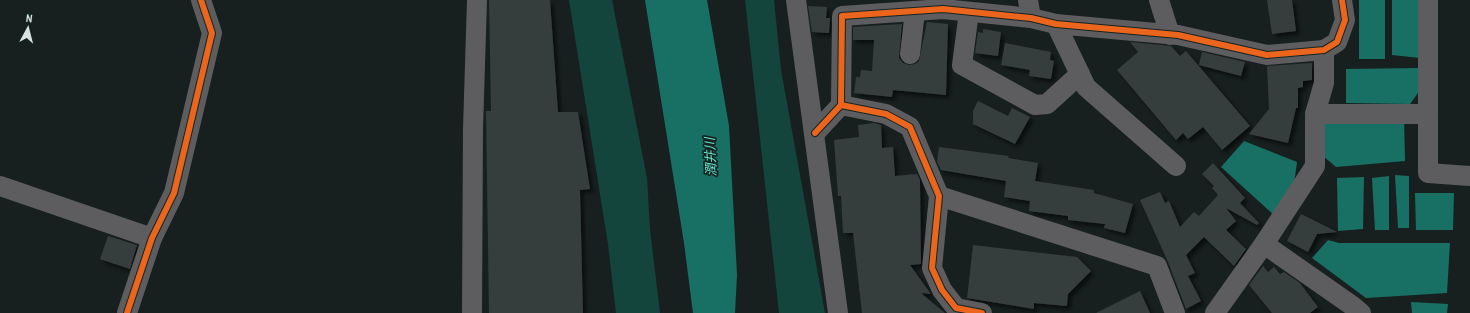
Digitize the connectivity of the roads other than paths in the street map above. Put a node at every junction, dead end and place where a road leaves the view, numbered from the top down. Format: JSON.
{"nodes":[{"id":1,"x":201,"y":0,"type":"edge"},
{"id":2,"x":478,"y":0,"type":"edge"},
{"id":3,"x":796,"y":0,"type":"edge"},
{"id":4,"x":1159,"y":0,"type":"edge"},
{"id":5,"x":1342,"y":0,"type":"edge"},
{"id":6,"x":1428,"y":0,"type":"edge"},
{"id":7,"x":1030,"y":9,"type":"edge"},
{"id":8,"x":915,"y":11,"type":"junction"},
{"id":9,"x":969,"y":12,"type":"junction"},
{"id":10,"x":1056,"y":24,"type":"junction"},
{"id":11,"x":1170,"y":35,"type":"junction"},
{"id":12,"x":1324,"y":50,"type":"junction"},
{"id":13,"x":910,"y":54,"type":"dead end"},
{"id":14,"x":1080,"y":74,"type":"junction"},
{"id":15,"x":841,"y":105,"type":"junction"},
{"id":16,"x":1315,"y":114,"type":"junction"},
{"id":17,"x":1428,"y":114,"type":"junction"},
{"id":18,"x":815,"y":133,"type":"junction"},
{"id":19,"x":1176,"y":166,"type":"dead end"},
{"id":20,"x":1470,"y":176,"type":"edge"},
{"id":21,"x":0,"y":186,"type":"edge"},
{"id":22,"x":939,"y":196,"type":"junction"},
{"id":23,"x":152,"y":238,"type":"junction"},
{"id":24,"x":1264,"y":244,"type":"junction"},
{"id":25,"x":1173,"y":312,"type":"edge"},
{"id":26,"x":127,"y":313,"type":"edge"},
{"id":27,"x":472,"y":313,"type":"edge"},
{"id":28,"x":838,"y":313,"type":"edge"},
{"id":29,"x":982,"y":313,"type":"edge"},
{"id":30,"x":1215,"y":313,"type":"edge"},
{"id":31,"x":1361,"y":313,"type":"edge"}],
"edges":[{"from":1,"to":23,"type":"street"},
{"from":2,"to":27,"type":"street"},
{"from":3,"to":18,"type":"street"},
{"from":4,"to":11,"type":"street"},
{"from":5,"to":12,"type":"street"},
{"from":6,"to":17,"type":"street"},
{"from":7,"to":9,"type":"street"},
{"from":7,"to":10,"type":"street"},
{"from":8,"to":9,"type":"street"},
{"from":8,"to":13,"type":"street"},
{"from":8,"to":15,"type":"street"},
{"from":9,"to":14,"type":"street"},
{"from":10,"to":11,"type":"street"},
{"from":10,"to":14,"type":"street"},
{"from":11,"to":12,"type":"street"},
{"from":12,"to":16,"type":"street"},
{"from":14,"to":19,"type":"street"},
{"from":15,"to":18,"type":"street"},
{"from":15,"to":22,"type":"street"},
{"from":16,"to":17,"type":"street"},
{"from":16,"to":24,"type":"street"},
{"from":17,"to":20,"type":"street"},
{"from":18,"to":28,"type":"street"},
{"from":21,"to":23,"type":"street"},
{"from":22,"to":25,"type":"street"},
{"from":22,"to":29,"type":"street"},
{"from":23,"to":26,"type":"street"},
{"from":24,"to":30,"type":"street"},
{"from":24,"to":31,"type":"street"}]}
